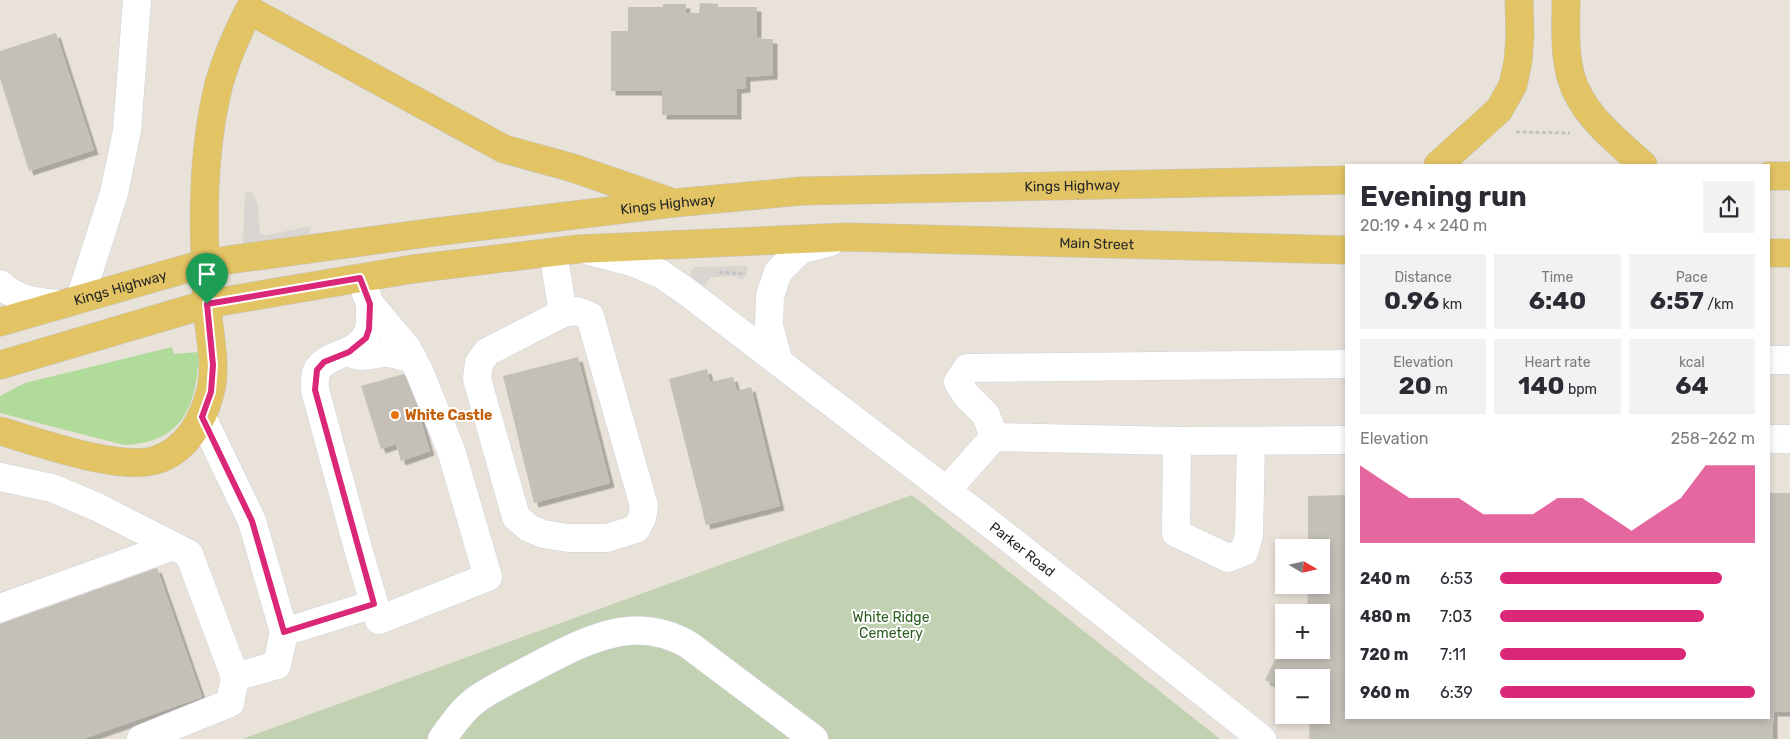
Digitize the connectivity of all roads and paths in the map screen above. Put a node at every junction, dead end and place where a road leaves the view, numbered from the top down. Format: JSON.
{"nodes":[{"id":1,"x":137,"y":0,"type":"edge"},
{"id":2,"x":1519,"y":0,"type":"edge"},
{"id":3,"x":1566,"y":0,"type":"edge"},
{"id":4,"x":252,"y":5,"type":"edge"},
{"id":5,"x":1506,"y":132,"type":"dead end"},
{"id":6,"x":1573,"y":133,"type":"dead end"},
{"id":7,"x":1439,"y":164,"type":"edge"},
{"id":8,"x":1642,"y":164,"type":"edge"},
{"id":9,"x":1770,"y":176,"type":"edge"},
{"id":10,"x":1790,"y":176,"type":"edge"},
{"id":11,"x":1345,"y":180,"type":"edge"},
{"id":12,"x":674,"y":203,"type":"junction"},
{"id":13,"x":846,"y":237,"type":"junction"},
{"id":14,"x":566,"y":250,"type":"junction"},
{"id":15,"x":1345,"y":250,"type":"edge"},
{"id":16,"x":1770,"y":253,"type":"edge"},
{"id":17,"x":1790,"y":253,"type":"edge"},
{"id":18,"x":206,"y":263,"type":"junction"},
{"id":19,"x":712,"y":272,"type":"dead end"},
{"id":20,"x":746,"y":274,"type":"dead end"},
{"id":21,"x":360,"y":278,"type":"junction"},
{"id":22,"x":0,"y":284,"type":"edge"},
{"id":23,"x":70,"y":302,"type":"junction"},
{"id":24,"x":207,"y":304,"type":"junction"},
{"id":25,"x":370,"y":304,"type":"junction"},
{"id":26,"x":563,"y":312,"type":"junction"},
{"id":27,"x":0,"y":322,"type":"edge"},
{"id":28,"x":349,"y":352,"type":"junction"},
{"id":29,"x":412,"y":357,"type":"junction"},
{"id":30,"x":1770,"y":360,"type":"edge"},
{"id":31,"x":1790,"y":360,"type":"edge"},
{"id":32,"x":779,"y":362,"type":"junction"},
{"id":33,"x":1345,"y":364,"type":"edge"},
{"id":34,"x":0,"y":365,"type":"edge"},
{"id":35,"x":202,"y":417,"type":"junction"},
{"id":36,"x":0,"y":431,"type":"edge"},
{"id":37,"x":994,"y":437,"type":"junction"},
{"id":38,"x":1770,"y":439,"type":"edge"},
{"id":39,"x":1790,"y":439,"type":"edge"},
{"id":40,"x":1345,"y":440,"type":"edge"},
{"id":41,"x":1177,"y":441,"type":"junction"},
{"id":42,"x":1251,"y":441,"type":"junction"},
{"id":43,"x":0,"y":476,"type":"edge"},
{"id":44,"x":947,"y":490,"type":"junction"},
{"id":45,"x":173,"y":546,"type":"junction"},
{"id":46,"x":374,"y":604,"type":"junction"},
{"id":47,"x":0,"y":608,"type":"edge"},
{"id":48,"x":284,"y":632,"type":"junction"},
{"id":49,"x":235,"y":677,"type":"junction"},
{"id":50,"x":140,"y":739,"type":"edge"},
{"id":51,"x":442,"y":739,"type":"edge"},
{"id":52,"x":814,"y":739,"type":"edge"},
{"id":53,"x":1262,"y":739,"type":"edge"}],
"edges":[{"from":1,"to":23,"type":"street"},
{"from":2,"to":7,"type":"main road"},
{"from":3,"to":8,"type":"main road"},
{"from":4,"to":12,"type":"main road"},
{"from":4,"to":18,"type":"main road"},
{"from":5,"to":6,"type":"path"},
{"from":9,"to":10,"type":"main road"},
{"from":11,"to":12,"type":"main road","name":"Kings Highway"},
{"from":12,"to":18,"type":"main road","name":"Kings Highway"},
{"from":13,"to":14,"type":"main road"},
{"from":13,"to":15,"type":"main road","name":"Main Street"},
{"from":13,"to":32,"type":"street"},
{"from":14,"to":21,"type":"main road"},
{"from":14,"to":26,"type":"street"},
{"from":14,"to":32,"type":"street","name":"Parker Road"},
{"from":16,"to":17,"type":"main road"},
{"from":18,"to":23,"type":"main road","name":"Kings Highway"},
{"from":18,"to":24,"type":"main road"},
{"from":19,"to":20,"type":"path"},
{"from":21,"to":24,"type":"main road"},
{"from":21,"to":25,"type":"street"},
{"from":22,"to":23,"type":"street"},
{"from":23,"to":27,"type":"main road","name":"Kings Highway"},
{"from":24,"to":34,"type":"main road"},
{"from":24,"to":35,"type":"main road"},
{"from":25,"to":28,"type":"street"},
{"from":25,"to":29,"type":"street"},
{"from":26,"to":26,"type":"street"},
{"from":28,"to":29,"type":"street"},
{"from":28,"to":46,"type":"street"},
{"from":29,"to":46,"type":"street"},
{"from":30,"to":31,"type":"street"},
{"from":32,"to":44,"type":"street","name":"Parker Road"},
{"from":33,"to":37,"type":"street"},
{"from":35,"to":36,"type":"main road"},
{"from":35,"to":48,"type":"street"},
{"from":37,"to":41,"type":"street"},
{"from":37,"to":44,"type":"street"},
{"from":38,"to":39,"type":"street"},
{"from":40,"to":42,"type":"street"},
{"from":41,"to":42,"type":"street"},
{"from":41,"to":42,"type":"street"},
{"from":43,"to":45,"type":"street"},
{"from":44,"to":53,"type":"street","name":"Parker Road"},
{"from":45,"to":47,"type":"street"},
{"from":45,"to":49,"type":"street"},
{"from":46,"to":48,"type":"street"},
{"from":48,"to":49,"type":"street"},
{"from":49,"to":50,"type":"street"},
{"from":51,"to":52,"type":"street"}]}
